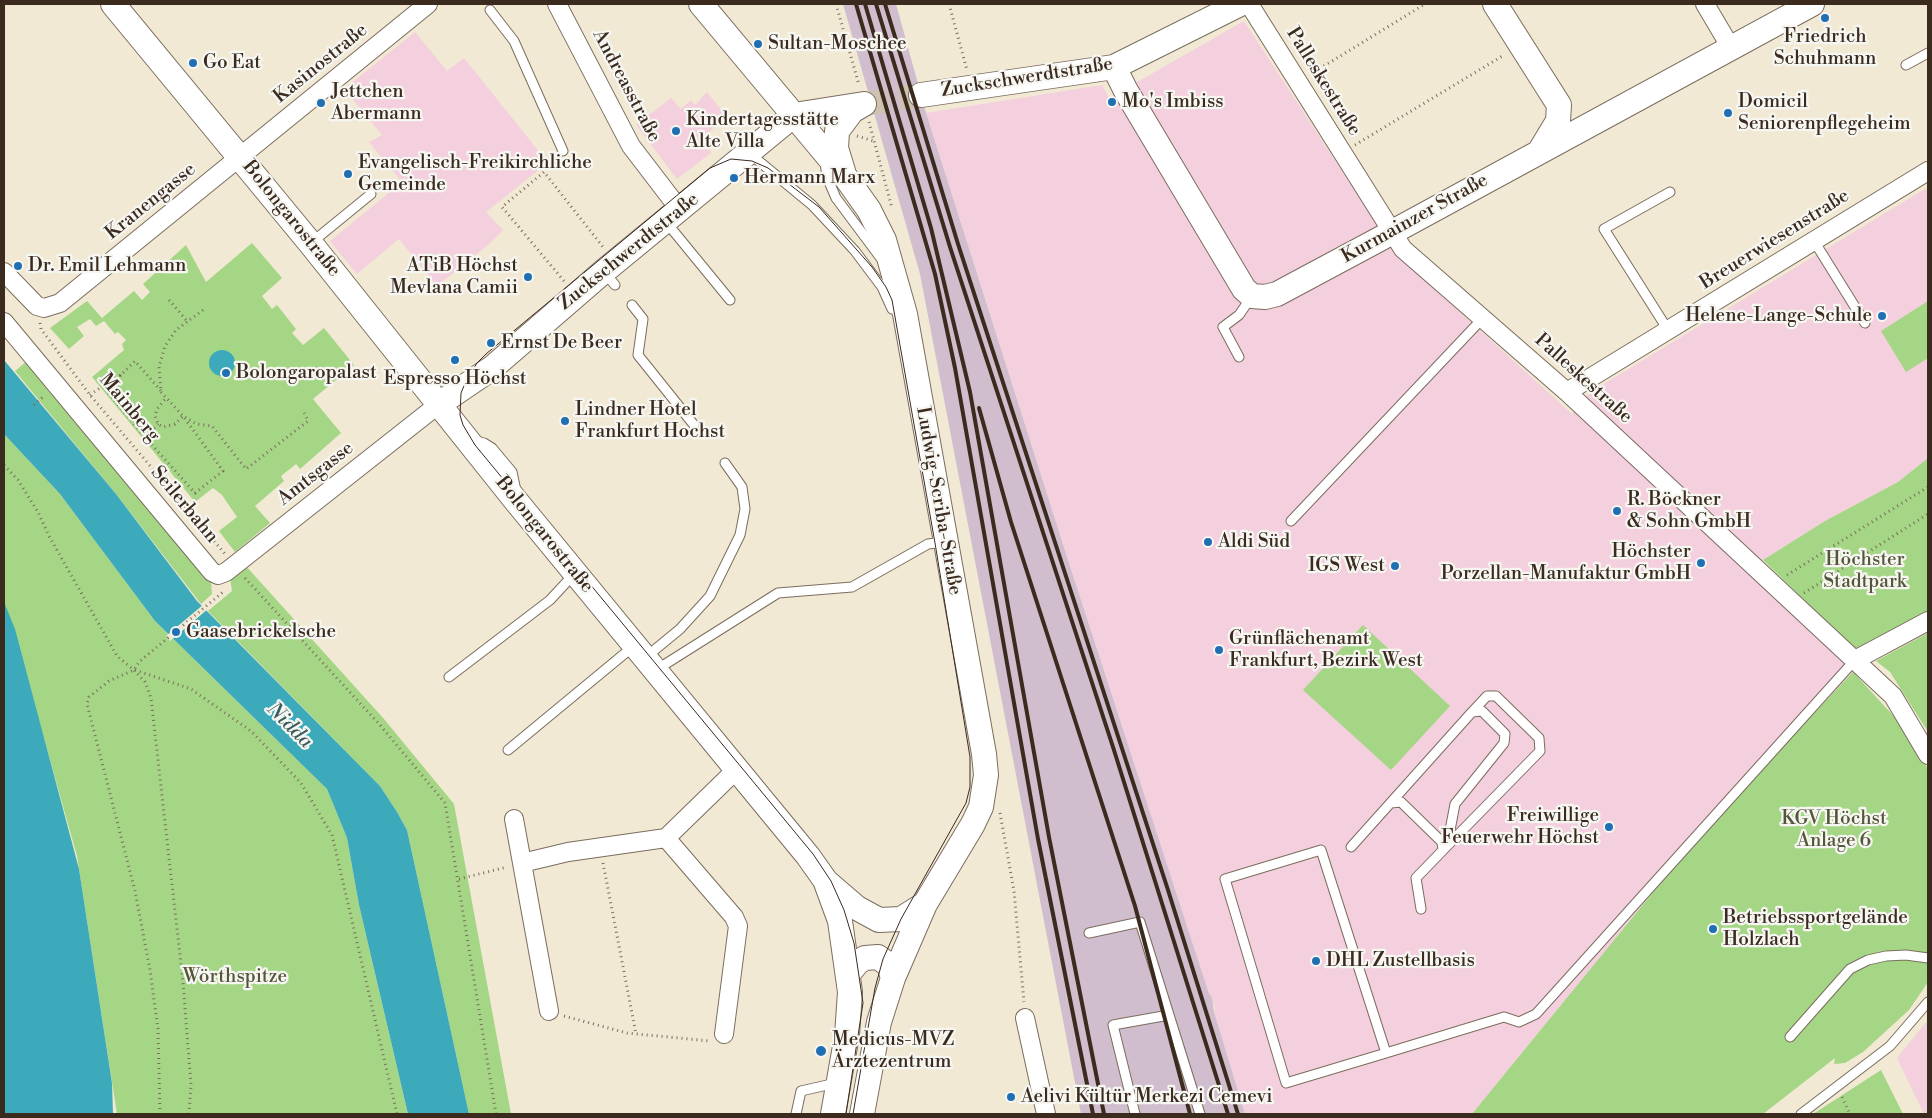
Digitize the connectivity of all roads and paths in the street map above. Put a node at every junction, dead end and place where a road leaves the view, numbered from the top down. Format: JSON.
{"nodes":[{"id":1,"x":113,"y":4,"type":"edge"},
{"id":2,"x":428,"y":4,"type":"edge"},
{"id":3,"x":557,"y":4,"type":"edge"},
{"id":4,"x":701,"y":4,"type":"edge"},
{"id":5,"x":836,"y":4,"type":"edge"},
{"id":6,"x":949,"y":4,"type":"edge"},
{"id":7,"x":1240,"y":4,"type":"edge"},
{"id":8,"x":1249,"y":4,"type":"edge"},
{"id":9,"x":1425,"y":4,"type":"edge"},
{"id":10,"x":1495,"y":4,"type":"edge"},
{"id":11,"x":1705,"y":4,"type":"edge"},
{"id":12,"x":1812,"y":4,"type":"edge"},
{"id":13,"x":490,"y":10,"type":"dead end"},
{"id":14,"x":1521,"y":45,"type":"junction"},
{"id":15,"x":1731,"y":48,"type":"junction"},
{"id":16,"x":1928,"y":53,"type":"edge"},
{"id":17,"x":1906,"y":65,"type":"dead end"},
{"id":18,"x":1114,"y":67,"type":"junction"},
{"id":19,"x":1298,"y":83,"type":"junction"},
{"id":20,"x":972,"y":87,"type":"junction"},
{"id":21,"x":921,"y":96,"type":"tunnel mouth"},
{"id":22,"x":864,"y":104,"type":"junction"},
{"id":23,"x":1559,"y":104,"type":"junction"},
{"id":24,"x":1612,"y":113,"type":"junction"},
{"id":25,"x":794,"y":115,"type":"junction"},
{"id":26,"x":837,"y":131,"type":"junction"},
{"id":27,"x":1540,"y":150,"type":"junction"},
{"id":28,"x":563,"y":152,"type":"dead end"},
{"id":29,"x":749,"y":152,"type":"junction"},
{"id":30,"x":824,"y":153,"type":"junction"},
{"id":31,"x":1342,"y":153,"type":"junction"},
{"id":32,"x":240,"y":157,"type":"junction"},
{"id":33,"x":1928,"y":171,"type":"edge"},
{"id":34,"x":847,"y":179,"type":"junction"},
{"id":35,"x":1670,"y":192,"type":"dead end"},
{"id":36,"x":371,"y":194,"type":"dead end"},
{"id":37,"x":673,"y":216,"type":"junction"},
{"id":38,"x":1392,"y":232,"type":"junction"},
{"id":39,"x":1814,"y":241,"type":"junction"},
{"id":40,"x":311,"y":244,"type":"junction"},
{"id":41,"x":603,"y":248,"type":"dead end"},
{"id":42,"x":4,"y":272,"type":"edge"},
{"id":43,"x":564,"y":281,"type":"dead end"},
{"id":44,"x":897,"y":285,"type":"junction"},
{"id":45,"x":1252,"y":296,"type":"junction"},
{"id":46,"x":169,"y":300,"type":"dead end"},
{"id":47,"x":730,"y":300,"type":"dead end"},
{"id":48,"x":632,"y":305,"type":"dead end"},
{"id":49,"x":37,"y":306,"type":"junction"},
{"id":50,"x":203,"y":310,"type":"dead end"},
{"id":51,"x":1483,"y":318,"type":"junction"},
{"id":52,"x":186,"y":320,"type":"junction"},
{"id":53,"x":4,"y":322,"type":"edge"},
{"id":54,"x":1865,"y":323,"type":"dead end"},
{"id":55,"x":1668,"y":330,"type":"junction"},
{"id":56,"x":1239,"y":357,"type":"dead end"},
{"id":57,"x":121,"y":375,"type":"junction"},
{"id":58,"x":161,"y":392,"type":"junction"},
{"id":59,"x":1567,"y":392,"type":"junction"},
{"id":60,"x":90,"y":395,"type":"junction"},
{"id":61,"x":915,"y":396,"type":"junction"},
{"id":62,"x":166,"y":398,"type":"junction"},
{"id":63,"x":439,"y":404,"type":"junction"},
{"id":64,"x":303,"y":410,"type":"dead end"},
{"id":65,"x":183,"y":416,"type":"junction"},
{"id":66,"x":158,"y":424,"type":"junction"},
{"id":67,"x":694,"y":425,"type":"dead end"},
{"id":68,"x":146,"y":437,"type":"junction"},
{"id":69,"x":725,"y":463,"type":"dead end"},
{"id":70,"x":4,"y":464,"type":"edge"},
{"id":71,"x":1928,"y":487,"type":"edge"},
{"id":72,"x":1928,"y":514,"type":"edge"},
{"id":73,"x":1291,"y":521,"type":"dead end"},
{"id":74,"x":945,"y":542,"type":"junction"},
{"id":75,"x":234,"y":566,"type":"junction"},
{"id":76,"x":576,"y":573,"type":"junction"},
{"id":77,"x":218,"y":575,"type":"joint"},
{"id":78,"x":1774,"y":583,"type":"junction"},
{"id":79,"x":223,"y":592,"type":"dead end"},
{"id":80,"x":1793,"y":601,"type":"junction"},
{"id":81,"x":1928,"y":621,"type":"edge"},
{"id":82,"x":645,"y":658,"type":"junction"},
{"id":83,"x":1855,"y":660,"type":"junction"},
{"id":84,"x":134,"y":670,"type":"junction"},
{"id":85,"x":449,"y":678,"type":"dead end"},
{"id":86,"x":1472,"y":712,"type":"junction"},
{"id":87,"x":508,"y":750,"type":"dead end"},
{"id":88,"x":1928,"y":755,"type":"edge"},
{"id":89,"x":737,"y":769,"type":"junction"},
{"id":90,"x":1391,"y":803,"type":"junction"},
{"id":91,"x":1000,"y":809,"type":"dead end"},
{"id":92,"x":514,"y":818,"type":"dead end"},
{"id":93,"x":666,"y":838,"type":"junction"},
{"id":94,"x":600,"y":847,"type":"junction"},
{"id":95,"x":1351,"y":847,"type":"dead end"},
{"id":96,"x":1445,"y":848,"type":"junction"},
{"id":97,"x":522,"y":863,"type":"junction"},
{"id":98,"x":459,"y":879,"type":"junction"},
{"id":99,"x":825,"y":880,"type":"junction"},
{"id":100,"x":925,"y":904,"type":"junction"},
{"id":101,"x":1421,"y":909,"type":"dead end"},
{"id":102,"x":1089,"y":933,"type":"dead end"},
{"id":103,"x":1928,"y":958,"type":"edge"},
{"id":104,"x":848,"y":974,"type":"junction"},
{"id":105,"x":893,"y":978,"type":"junction"},
{"id":106,"x":1928,"y":1002,"type":"edge"},
{"id":107,"x":549,"y":1011,"type":"joint"},
{"id":108,"x":1169,"y":1015,"type":"junction"},
{"id":109,"x":1025,"y":1018,"type":"joint"},
{"id":110,"x":636,"y":1034,"type":"junction"},
{"id":111,"x":724,"y":1034,"type":"joint"},
{"id":112,"x":1790,"y":1038,"type":"dead end"},
{"id":113,"x":1386,"y":1053,"type":"junction"},
{"id":114,"x":838,"y":1082,"type":"junction"},
{"id":115,"x":1838,"y":1087,"type":"junction"},
{"id":116,"x":160,"y":1114,"type":"edge"},
{"id":117,"x":189,"y":1114,"type":"edge"},
{"id":118,"x":397,"y":1114,"type":"edge"},
{"id":119,"x":496,"y":1114,"type":"edge"},
{"id":120,"x":796,"y":1114,"type":"edge"},
{"id":121,"x":832,"y":1114,"type":"edge"},
{"id":122,"x":862,"y":1114,"type":"edge"},
{"id":123,"x":1046,"y":1114,"type":"edge"},
{"id":124,"x":1135,"y":1114,"type":"edge"},
{"id":125,"x":1200,"y":1114,"type":"edge"},
{"id":126,"x":1801,"y":1114,"type":"edge"},
{"id":127,"x":1850,"y":1114,"type":"edge"}],
"edges":[{"from":1,"to":32,"type":"main road","name":"Bolongarostraße"},
{"from":2,"to":32,"type":"street","name":"Kasinostraße"},
{"from":3,"to":37,"type":"street","name":"Andreasstraße"},
{"from":4,"to":25,"type":"main road","name":"Ludwig-Scriba-Straße"},
{"from":5,"to":22,"type":"path"},
{"from":6,"to":20,"type":"path"},
{"from":7,"to":18,"type":"main road","name":"Zuckschwerdtstraße"},
{"from":8,"to":19,"type":"street","name":"Palleskestraße"},
{"from":9,"to":19,"type":"path"},
{"from":10,"to":14,"type":"main road"},
{"from":11,"to":15,"type":"street"},
{"from":12,"to":15,"type":"main road","name":"Kurmainzer Straße"},
{"from":13,"to":28,"type":"lane"},
{"from":14,"to":23,"type":"main road"},
{"from":14,"to":31,"type":"path"},
{"from":15,"to":24,"type":"main road","name":"Kurmainzer Straße"},
{"from":16,"to":17,"type":"lane"},
{"from":18,"to":20,"type":"main road","name":"Zuckschwerdtstraße"},
{"from":18,"to":45,"type":"main road"},
{"from":19,"to":31,"type":"street","name":"Palleskestraße"},
{"from":20,"to":21,"type":"main road","name":"Zuckschwerdtstraße"},
{"from":22,"to":25,"type":"main road"},
{"from":22,"to":26,"type":"main road"},
{"from":23,"to":24,"type":"main road"},
{"from":23,"to":27,"type":"main road"},
{"from":24,"to":27,"type":"main road","name":"Kurmainzer Straße"},
{"from":25,"to":29,"type":"main road","name":"Zuckschwerdtstraße"},
{"from":25,"to":30,"type":"main road","name":"Ludwig-Scriba-Straße"},
{"from":26,"to":30,"type":"lane"},
{"from":26,"to":34,"type":"main road"},
{"from":27,"to":38,"type":"main road","name":"Kurmainzer Straße"},
{"from":29,"to":37,"type":"main road","name":"Zuckschwerdtstraße"},
{"from":29,"to":61,"type":"lane"},
{"from":30,"to":34,"type":"main road","name":"Ludwig-Scriba-Straße"},
{"from":30,"to":44,"type":"lane"},
{"from":31,"to":38,"type":"street","name":"Palleskestraße"},
{"from":32,"to":40,"type":"main road","name":"Bolongarostraße"},
{"from":32,"to":49,"type":"street","name":"Kranengasse"},
{"from":33,"to":39,"type":"street","name":"Breuerwiesenstraße"},
{"from":34,"to":44,"type":"main road","name":"Ludwig-Scriba-Straße"},
{"from":35,"to":55,"type":"lane"},
{"from":36,"to":40,"type":"lane"},
{"from":37,"to":47,"type":"lane"},
{"from":37,"to":63,"type":"main road","name":"Zuckschwerdtstraße"},
{"from":38,"to":45,"type":"main road","name":"Kurmainzer Straße"},
{"from":38,"to":51,"type":"street","name":"Palleskestraße"},
{"from":39,"to":54,"type":"lane"},
{"from":39,"to":55,"type":"street","name":"Breuerwiesenstraße"},
{"from":40,"to":63,"type":"main road","name":"Bolongarostraße"},
{"from":41,"to":43,"type":"path"},
{"from":42,"to":49,"type":"street"},
{"from":44,"to":61,"type":"main road","name":"Ludwig-Scriba-Straße"},
{"from":45,"to":56,"type":"lane"},
{"from":46,"to":52,"type":"path"},
{"from":48,"to":67,"type":"lane"},
{"from":49,"to":60,"type":"path","name":"Mainberg"},
{"from":50,"to":52,"type":"path"},
{"from":51,"to":59,"type":"street","name":"Palleskestraße"},
{"from":51,"to":73,"type":"lane"},
{"from":52,"to":58,"type":"path"},
{"from":53,"to":77,"type":"street","name":"Seilerbahn"},
{"from":55,"to":59,"type":"street","name":"Breuerwiesenstraße"},
{"from":57,"to":58,"type":"path"},
{"from":57,"to":60,"type":"path"},
{"from":57,"to":68,"type":"path"},
{"from":58,"to":62,"type":"path"},
{"from":59,"to":78,"type":"street","name":"Palleskestraße"},
{"from":60,"to":75,"type":"path","name":"Mainberg"},
{"from":61,"to":74,"type":"main road","name":"Ludwig-Scriba-Straße"},
{"from":62,"to":65,"type":"path"},
{"from":62,"to":66,"type":"path"},
{"from":63,"to":75,"type":"street","name":"Amtsgasse"},
{"from":63,"to":76,"type":"main road","name":"Bolongarostraße"},
{"from":64,"to":65,"type":"path"},
{"from":65,"to":66,"type":"path"},
{"from":65,"to":68,"type":"path"},
{"from":66,"to":68,"type":"path"},
{"from":69,"to":82,"type":"lane"},
{"from":70,"to":84,"type":"path"},
{"from":71,"to":78,"type":"path"},
{"from":72,"to":80,"type":"path"},
{"from":74,"to":82,"type":"lane"},
{"from":74,"to":100,"type":"main road","name":"Ludwig-Scriba-Straße"},
{"from":75,"to":77,"type":"street","name":"Amtsgasse"},
{"from":75,"to":98,"type":"path","name":"Mainberg"},
{"from":76,"to":82,"type":"main road","name":"Bolongarostraße"},
{"from":76,"to":85,"type":"lane"},
{"from":78,"to":80,"type":"street","name":"Palleskestraße"},
{"from":79,"to":84,"type":"path"},
{"from":80,"to":83,"type":"street","name":"Palleskestraße"},
{"from":81,"to":83,"type":"street"},
{"from":82,"to":87,"type":"lane"},
{"from":82,"to":89,"type":"main road","name":"Bolongarostraße"},
{"from":83,"to":88,"type":"street","name":"Palleskestraße"},
{"from":83,"to":113,"type":"lane"},
{"from":84,"to":116,"type":"path"},
{"from":84,"to":117,"type":"path"},
{"from":84,"to":118,"type":"path"},
{"from":86,"to":90,"type":"lane"},
{"from":86,"to":96,"type":"lane"},
{"from":86,"to":96,"type":"lane"},
{"from":89,"to":93,"type":"street"},
{"from":89,"to":99,"type":"main road","name":"Bolongarostraße"},
{"from":90,"to":95,"type":"lane"},
{"from":90,"to":96,"type":"lane"},
{"from":91,"to":109,"type":"path"},
{"from":92,"to":97,"type":"street"},
{"from":93,"to":94,"type":"street"},
{"from":93,"to":111,"type":"street"},
{"from":94,"to":97,"type":"street"},
{"from":94,"to":110,"type":"path"},
{"from":96,"to":101,"type":"lane"},
{"from":97,"to":98,"type":"path"},
{"from":97,"to":107,"type":"street"},
{"from":98,"to":119,"type":"path","name":"Mainberg"},
{"from":99,"to":100,"type":"main road"},
{"from":99,"to":104,"type":"main road","name":"Bolongarostraße"},
{"from":100,"to":105,"type":"main road"},
{"from":102,"to":108,"type":"lane"},
{"from":103,"to":112,"type":"lane"},
{"from":104,"to":105,"type":"main road"},
{"from":104,"to":114,"type":"main road","name":"Bolongarostraße"},
{"from":105,"to":122,"type":"main road"},
{"from":106,"to":115,"type":"lane"},
{"from":107,"to":110,"type":"path"},
{"from":108,"to":124,"type":"lane"},
{"from":108,"to":125,"type":"lane"},
{"from":109,"to":123,"type":"street"},
{"from":110,"to":111,"type":"path"},
{"from":113,"to":113,"type":"lane"},
{"from":114,"to":120,"type":"lane"},
{"from":114,"to":121,"type":"main road","name":"Bolongarostraße"},
{"from":115,"to":126,"type":"lane"},
{"from":115,"to":127,"type":"path"}]}
